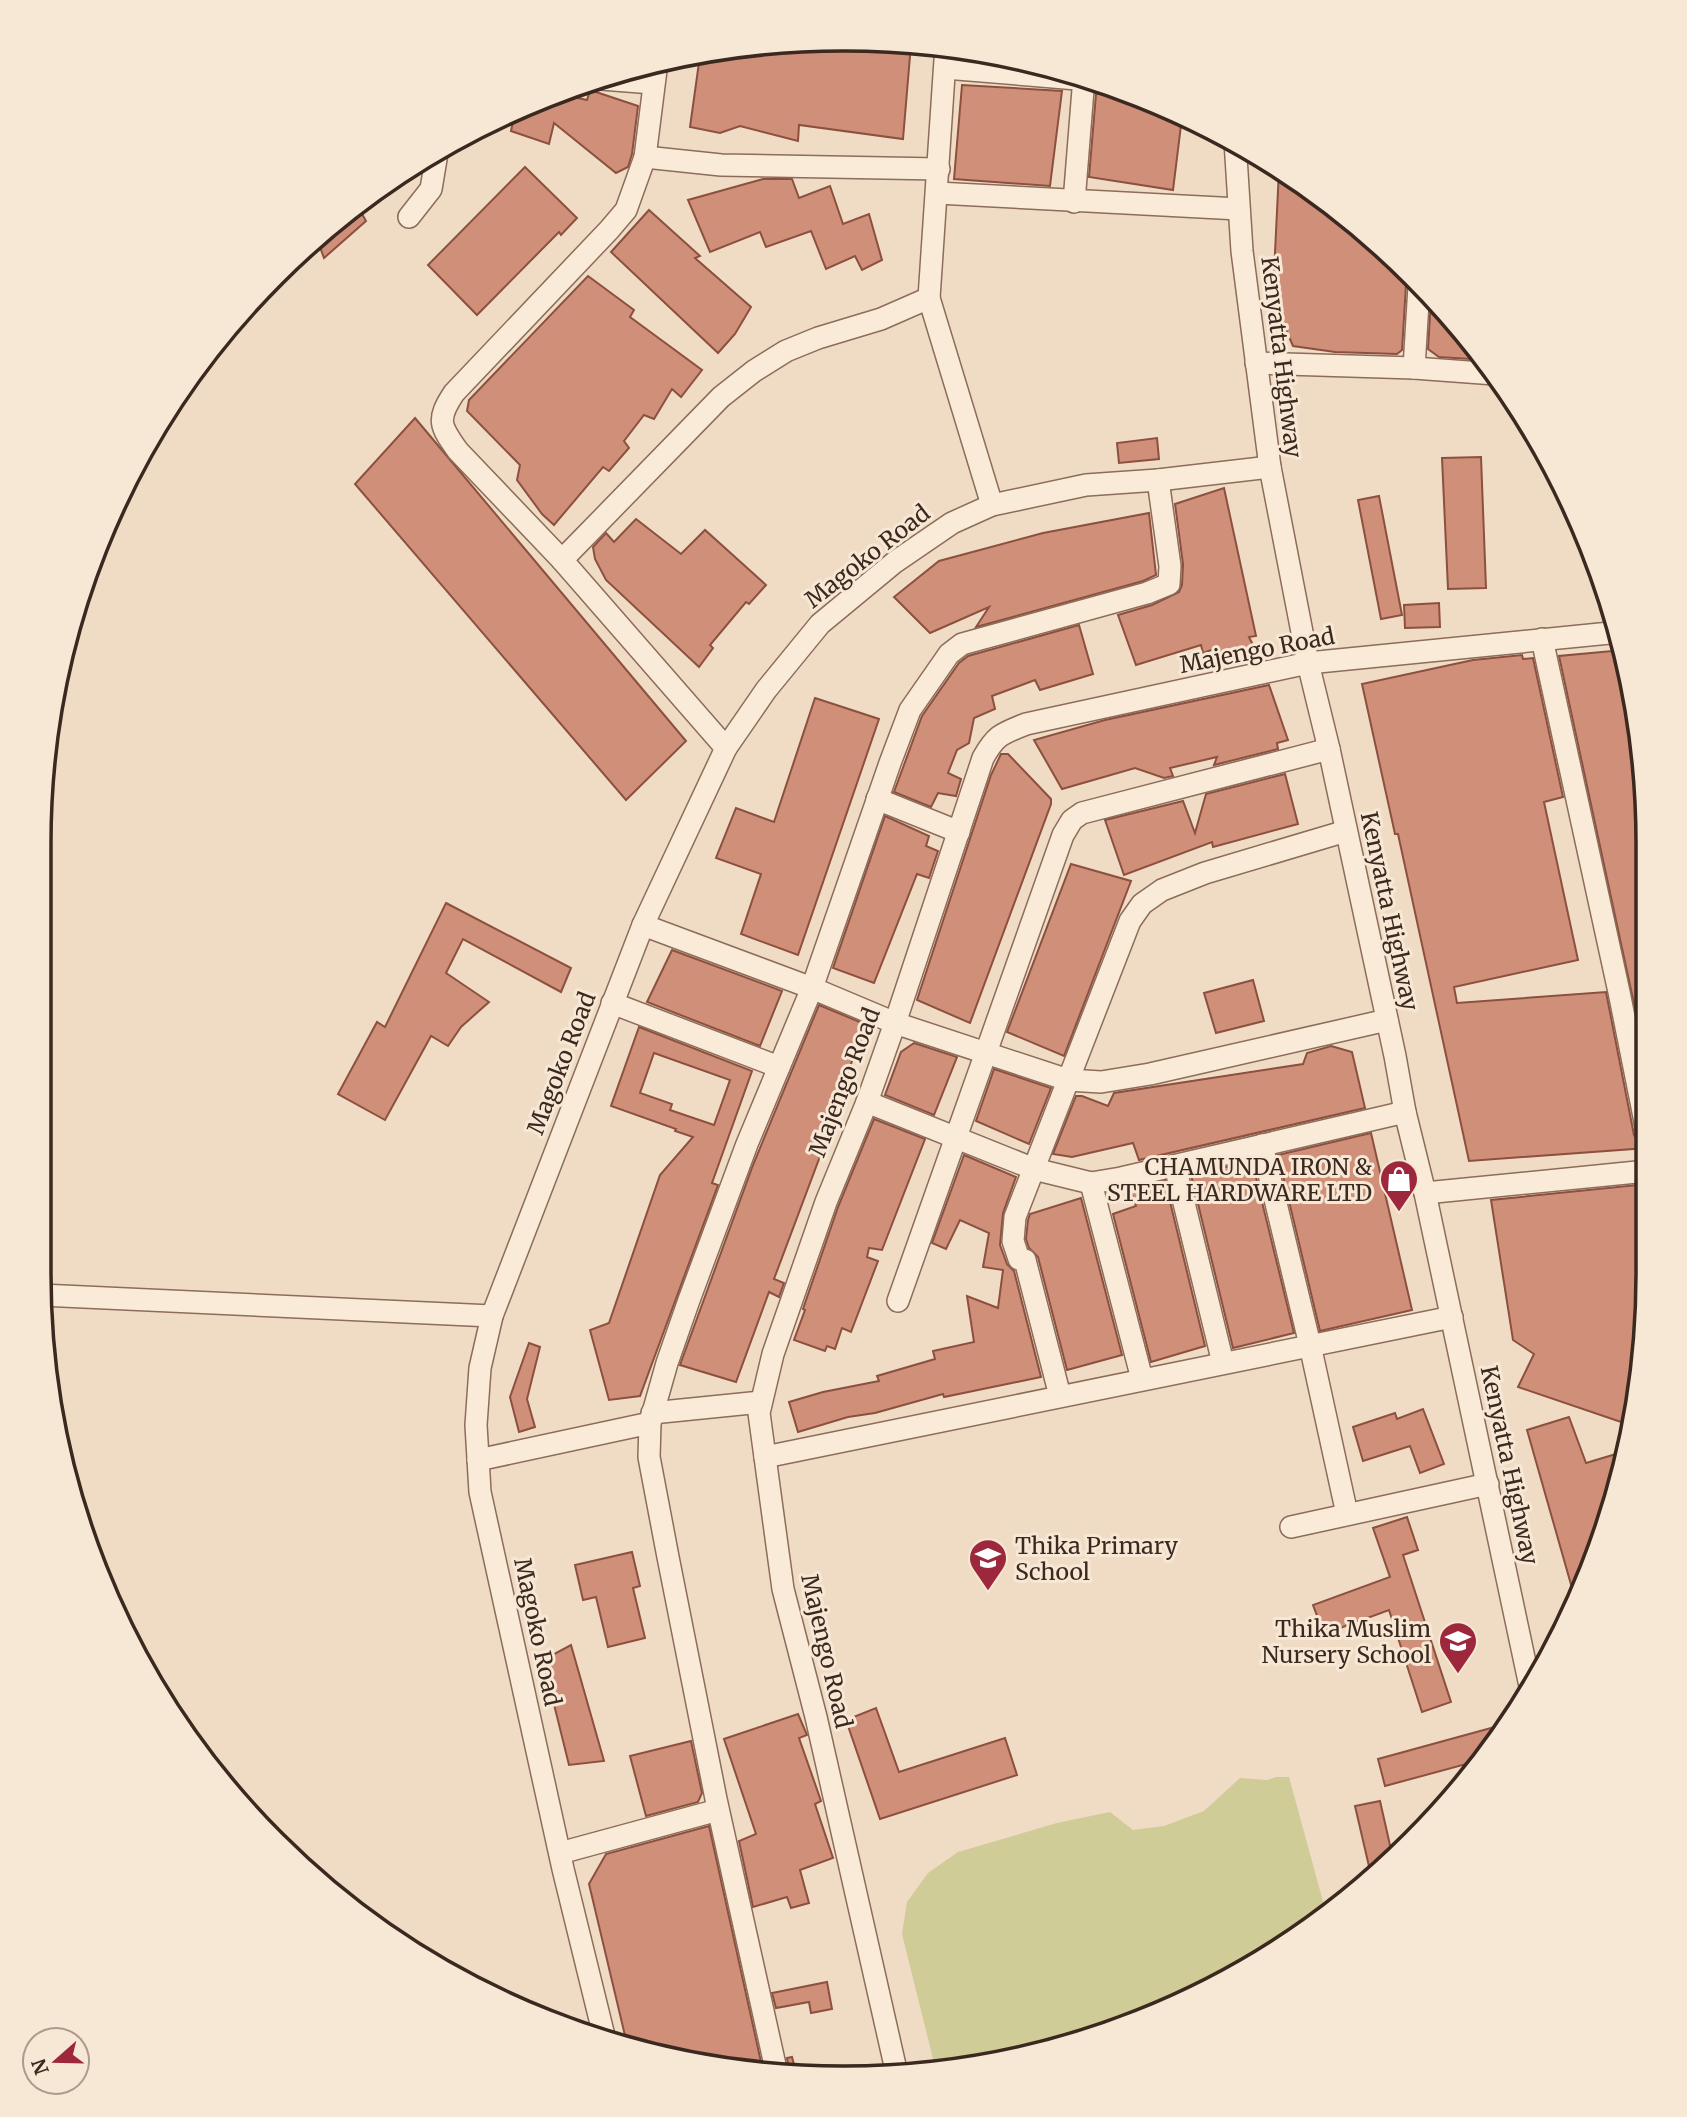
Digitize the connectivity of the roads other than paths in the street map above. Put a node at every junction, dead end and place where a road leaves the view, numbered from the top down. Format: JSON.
{"nodes":[{"id":1,"x":945,"y":58,"type":"edge"},
{"id":2,"x":945,"y":68,"type":"junction"},
{"id":3,"x":655,"y":74,"type":"edge"},
{"id":4,"x":1036,"y":75,"type":"edge"},
{"id":5,"x":1088,"y":90,"type":"edge"},
{"id":6,"x":1236,"y":155,"type":"edge"},
{"id":7,"x":645,"y":157,"type":"junction"},
{"id":8,"x":435,"y":164,"type":"edge"},
{"id":9,"x":939,"y":169,"type":"junction"},
{"id":10,"x":937,"y":193,"type":"junction"},
{"id":11,"x":1074,"y":202,"type":"junction"},
{"id":12,"x":1239,"y":209,"type":"junction"},
{"id":13,"x":409,"y":217,"type":"dead end"},
{"id":14,"x":929,"y":298,"type":"junction"},
{"id":15,"x":1418,"y":298,"type":"edge"},
{"id":16,"x":1256,"y":363,"type":"junction"},
{"id":17,"x":1414,"y":368,"type":"junction"},
{"id":18,"x":1481,"y":373,"type":"edge"},
{"id":19,"x":1270,"y":467,"type":"junction"},
{"id":20,"x":1158,"y":480,"type":"junction"},
{"id":21,"x":992,"y":505,"type":"junction"},
{"id":22,"x":562,"y":560,"type":"junction"},
{"id":23,"x":1608,"y":633,"type":"edge"},
{"id":24,"x":1542,"y":639,"type":"junction"},
{"id":25,"x":1308,"y":663,"type":"junction"},
{"id":26,"x":726,"y":748,"type":"junction"},
{"id":27,"x":1329,"y":749,"type":"junction"},
{"id":28,"x":877,"y":799,"type":"junction"},
{"id":29,"x":1346,"y":831,"type":"junction"},
{"id":30,"x":958,"y":832,"type":"junction"},
{"id":31,"x":643,"y":925,"type":"junction"},
{"id":32,"x":812,"y":988,"type":"junction"},
{"id":33,"x":612,"y":1003,"type":"junction"},
{"id":34,"x":1387,"y":1020,"type":"junction"},
{"id":35,"x":895,"y":1023,"type":"junction"},
{"id":36,"x":986,"y":1051,"type":"junction"},
{"id":37,"x":779,"y":1067,"type":"junction"},
{"id":38,"x":1636,"y":1077,"type":"edge"},
{"id":39,"x":1068,"y":1080,"type":"junction"},
{"id":40,"x":867,"y":1102,"type":"junction"},
{"id":41,"x":1405,"y":1112,"type":"junction"},
{"id":42,"x":956,"y":1137,"type":"junction"},
{"id":43,"x":1262,"y":1145,"type":"junction"},
{"id":44,"x":1175,"y":1166,"type":"junction"},
{"id":45,"x":1034,"y":1169,"type":"junction"},
{"id":46,"x":1636,"y":1172,"type":"edge"},
{"id":47,"x":1091,"y":1183,"type":"junction"},
{"id":48,"x":1425,"y":1193,"type":"junction"},
{"id":49,"x":51,"y":1295,"type":"edge"},
{"id":50,"x":898,"y":1301,"type":"dead end"},
{"id":51,"x":492,"y":1316,"type":"junction"},
{"id":52,"x":1452,"y":1317,"type":"junction"},
{"id":53,"x":1310,"y":1345,"type":"junction"},
{"id":54,"x":1223,"y":1363,"type":"junction"},
{"id":55,"x":1142,"y":1379,"type":"junction"},
{"id":56,"x":1060,"y":1396,"type":"junction"},
{"id":57,"x":761,"y":1402,"type":"junction"},
{"id":58,"x":651,"y":1418,"type":"junction"},
{"id":59,"x":765,"y":1458,"type":"junction"},
{"id":60,"x":478,"y":1460,"type":"junction"},
{"id":61,"x":1488,"y":1484,"type":"junction"},
{"id":62,"x":1347,"y":1514,"type":"junction"},
{"id":63,"x":1291,"y":1527,"type":"dead end"},
{"id":64,"x":1528,"y":1674,"type":"edge"},
{"id":65,"x":718,"y":1810,"type":"junction"},
{"id":66,"x":560,"y":1853,"type":"junction"},
{"id":67,"x":602,"y":2028,"type":"edge"},
{"id":68,"x":775,"y":2063,"type":"edge"},
{"id":69,"x":896,"y":2065,"type":"edge"}],
"edges":[{"from":1,"to":2,"type":"street"},
{"from":2,"to":4,"type":"street"},
{"from":2,"to":9,"type":"street"},
{"from":3,"to":7,"type":"street"},
{"from":5,"to":11,"type":"street"},
{"from":6,"to":12,"type":"street","name":"Kenyatta Highway"},
{"from":7,"to":9,"type":"street"},
{"from":7,"to":22,"type":"street"},
{"from":8,"to":13,"type":"street"},
{"from":9,"to":10,"type":"street"},
{"from":10,"to":11,"type":"street"},
{"from":10,"to":14,"type":"street"},
{"from":11,"to":12,"type":"street"},
{"from":12,"to":16,"type":"street","name":"Kenyatta Highway"},
{"from":14,"to":21,"type":"street"},
{"from":14,"to":22,"type":"street"},
{"from":15,"to":17,"type":"street"},
{"from":16,"to":17,"type":"street"},
{"from":16,"to":19,"type":"street","name":"Kenyatta Highway"},
{"from":17,"to":18,"type":"street"},
{"from":19,"to":20,"type":"street","name":"Magoko Road"},
{"from":19,"to":25,"type":"street","name":"Kenyatta Highway"},
{"from":20,"to":21,"type":"street","name":"Magoko Road"},
{"from":20,"to":28,"type":"street"},
{"from":21,"to":26,"type":"street","name":"Magoko Road"},
{"from":22,"to":26,"type":"street"},
{"from":23,"to":24,"type":"street","name":"Majengo Road"},
{"from":24,"to":25,"type":"street","name":"Majengo Road"},
{"from":24,"to":38,"type":"street"},
{"from":25,"to":27,"type":"street","name":"Kenyatta Highway"},
{"from":25,"to":30,"type":"street","name":"Majengo Road"},
{"from":26,"to":31,"type":"street","name":"Magoko Road"},
{"from":27,"to":29,"type":"street","name":"Kenyatta Highway"},
{"from":27,"to":36,"type":"street"},
{"from":28,"to":30,"type":"street"},
{"from":28,"to":32,"type":"street"},
{"from":29,"to":34,"type":"street","name":"Kenyatta Highway"},
{"from":29,"to":39,"type":"street"},
{"from":30,"to":35,"type":"street","name":"Majengo Road"},
{"from":31,"to":32,"type":"street"},
{"from":31,"to":33,"type":"street","name":"Magoko Road"},
{"from":32,"to":35,"type":"street"},
{"from":32,"to":37,"type":"street"},
{"from":33,"to":37,"type":"street"},
{"from":33,"to":51,"type":"street","name":"Magoko Road"},
{"from":34,"to":39,"type":"street"},
{"from":34,"to":41,"type":"street","name":"Kenyatta Highway"},
{"from":35,"to":36,"type":"street"},
{"from":35,"to":40,"type":"street","name":"Majengo Road"},
{"from":36,"to":39,"type":"street"},
{"from":36,"to":42,"type":"street"},
{"from":37,"to":58,"type":"street"},
{"from":39,"to":45,"type":"street"},
{"from":40,"to":42,"type":"street"},
{"from":40,"to":57,"type":"street","name":"Majengo Road"},
{"from":41,"to":43,"type":"street"},
{"from":41,"to":48,"type":"street","name":"Kenyatta Highway"},
{"from":42,"to":45,"type":"street"},
{"from":42,"to":50,"type":"street"},
{"from":43,"to":44,"type":"street"},
{"from":43,"to":53,"type":"street"},
{"from":44,"to":47,"type":"street"},
{"from":44,"to":54,"type":"street"},
{"from":45,"to":47,"type":"street"},
{"from":45,"to":56,"type":"street"},
{"from":46,"to":48,"type":"street"},
{"from":47,"to":55,"type":"street"},
{"from":48,"to":52,"type":"street","name":"Kenyatta Highway"},
{"from":49,"to":51,"type":"street"},
{"from":51,"to":60,"type":"street","name":"Magoko Road"},
{"from":52,"to":53,"type":"street"},
{"from":52,"to":61,"type":"street","name":"Kenyatta Highway"},
{"from":53,"to":54,"type":"street"},
{"from":53,"to":62,"type":"street"},
{"from":54,"to":55,"type":"street"},
{"from":55,"to":56,"type":"street"},
{"from":56,"to":59,"type":"street"},
{"from":57,"to":58,"type":"street"},
{"from":57,"to":59,"type":"street","name":"Majengo Road"},
{"from":58,"to":60,"type":"street"},
{"from":58,"to":65,"type":"street"},
{"from":59,"to":69,"type":"street","name":"Majengo Road"},
{"from":60,"to":66,"type":"street","name":"Magoko Road"},
{"from":61,"to":62,"type":"street"},
{"from":61,"to":64,"type":"street","name":"Kenyatta Highway"},
{"from":62,"to":63,"type":"street"},
{"from":65,"to":66,"type":"street"},
{"from":65,"to":68,"type":"street"},
{"from":66,"to":67,"type":"street","name":"Magoko Road"}]}
